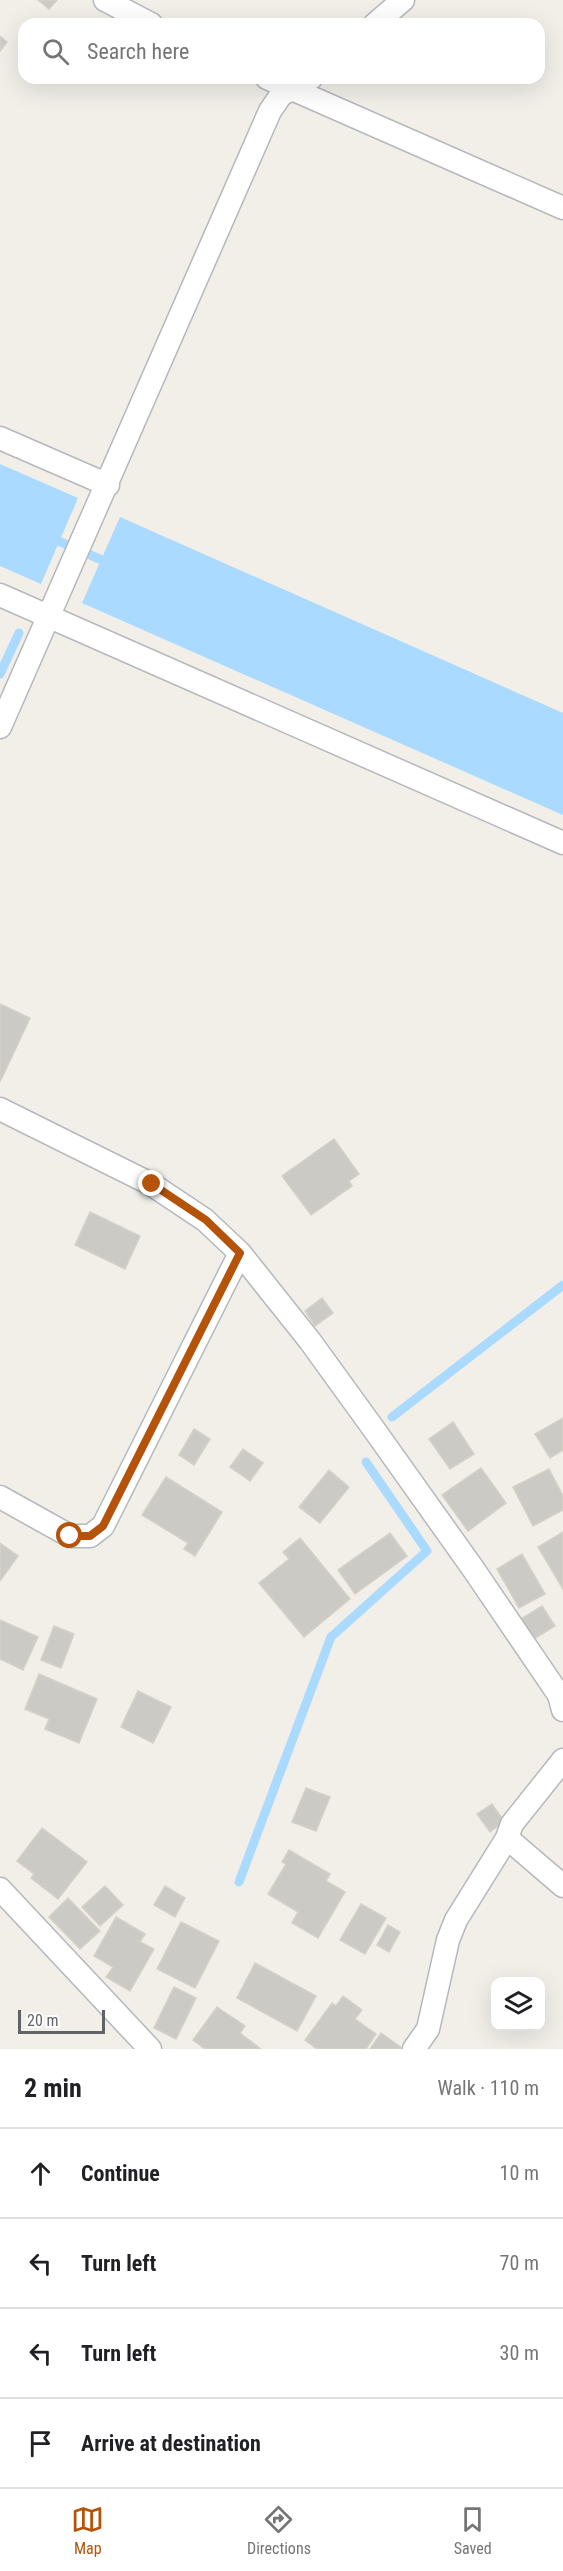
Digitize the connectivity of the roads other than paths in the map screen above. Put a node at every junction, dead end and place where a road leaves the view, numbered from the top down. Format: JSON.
{"nodes":[{"id":1,"x":105,"y":0,"type":"edge"},
{"id":2,"x":403,"y":0,"type":"edge"},
{"id":3,"x":140,"y":18,"type":"edge"},
{"id":4,"x":382,"y":18,"type":"edge"},
{"id":5,"x":280,"y":84,"type":"edge"},
{"id":6,"x":300,"y":84,"type":"edge"},
{"id":7,"x":291,"y":89,"type":"junction"},
{"id":8,"x":563,"y":208,"type":"edge"},
{"id":9,"x":0,"y":438,"type":"edge"},
{"id":10,"x":108,"y":485,"type":"junction"},
{"id":11,"x":0,"y":595,"type":"edge"},
{"id":12,"x":48,"y":617,"type":"junction"},
{"id":13,"x":0,"y":727,"type":"edge"},
{"id":14,"x":563,"y":843,"type":"edge"},
{"id":15,"x":0,"y":1109,"type":"edge"},
{"id":16,"x":240,"y":1253,"type":"junction"},
{"id":17,"x":0,"y":1497,"type":"edge"},
{"id":18,"x":563,"y":1710,"type":"edge"},
{"id":19,"x":563,"y":1760,"type":"edge"},
{"id":20,"x":507,"y":1839,"type":"junction"},
{"id":21,"x":563,"y":1886,"type":"edge"},
{"id":22,"x":0,"y":1889,"type":"edge"},
{"id":23,"x":150,"y":2049,"type":"edge"},
{"id":24,"x":414,"y":2049,"type":"edge"}],
"edges":[{"from":1,"to":3,"type":"street"},
{"from":2,"to":4,"type":"street"},
{"from":5,"to":7,"type":"street"},
{"from":6,"to":7,"type":"street"},
{"from":7,"to":8,"type":"street"},
{"from":7,"to":10,"type":"street"},
{"from":9,"to":10,"type":"street"},
{"from":10,"to":12,"type":"street"},
{"from":11,"to":12,"type":"street"},
{"from":12,"to":13,"type":"street"},
{"from":12,"to":14,"type":"street"},
{"from":15,"to":16,"type":"street"},
{"from":16,"to":17,"type":"street"},
{"from":16,"to":18,"type":"street"},
{"from":19,"to":20,"type":"street"},
{"from":20,"to":21,"type":"street"},
{"from":20,"to":24,"type":"street"},
{"from":22,"to":23,"type":"street"}]}
